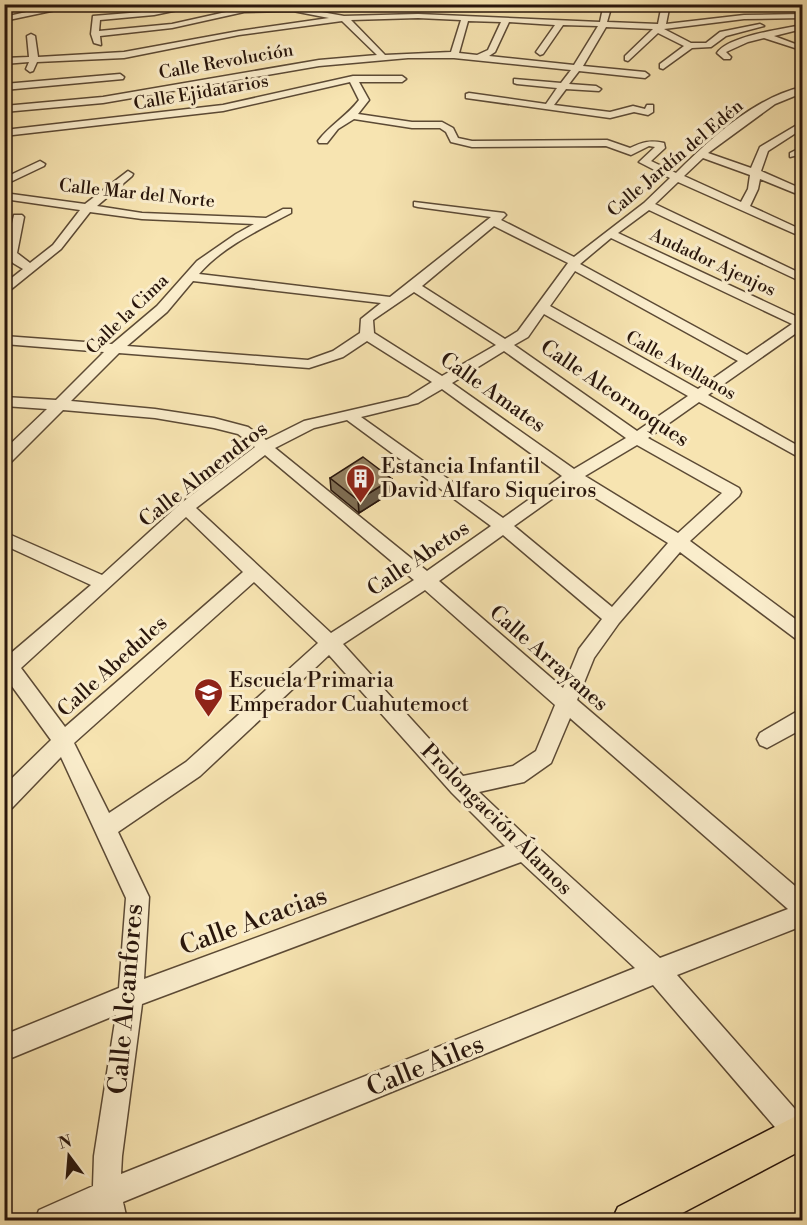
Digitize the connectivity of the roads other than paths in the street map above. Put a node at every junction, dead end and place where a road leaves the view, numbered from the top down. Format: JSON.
{"nodes":[{"id":1,"x":124,"y":4,"type":"edge"},
{"id":2,"x":666,"y":4,"type":"edge"},
{"id":3,"x":591,"y":5,"type":"edge"},
{"id":4,"x":608,"y":5,"type":"edge"},
{"id":5,"x":194,"y":6,"type":"dead end"},
{"id":6,"x":636,"y":6,"type":"dead end"},
{"id":7,"x":737,"y":7,"type":"dead end"},
{"id":8,"x":382,"y":8,"type":"dead end"},
{"id":9,"x":519,"y":12,"type":"dead end"},
{"id":10,"x":802,"y":16,"type":"edge"},
{"id":11,"x":790,"y":17,"type":"junction"},
{"id":12,"x":344,"y":18,"type":"junction"},
{"id":13,"x":354,"y":18,"type":"junction"},
{"id":14,"x":465,"y":18,"type":"junction"},
{"id":15,"x":4,"y":19,"type":"edge"},
{"id":16,"x":727,"y":19,"type":"junction"},
{"id":17,"x":510,"y":20,"type":"junction"},
{"id":18,"x":802,"y":22,"type":"edge"},
{"id":19,"x":560,"y":23,"type":"junction"},
{"id":20,"x":604,"y":23,"type":"junction"},
{"id":21,"x":760,"y":26,"type":"dead end"},
{"id":22,"x":802,"y":27,"type":"edge"},
{"id":23,"x":659,"y":28,"type":"junction"},
{"id":24,"x":748,"y":29,"type":"junction"},
{"id":25,"x":95,"y":34,"type":"junction"},
{"id":26,"x":31,"y":36,"type":"dead end"},
{"id":27,"x":764,"y":36,"type":"junction"},
{"id":28,"x":701,"y":38,"type":"junction"},
{"id":29,"x":795,"y":47,"type":"dead end"},
{"id":30,"x":540,"y":52,"type":"dead end"},
{"id":31,"x":454,"y":55,"type":"junction"},
{"id":32,"x":102,"y":56,"type":"junction"},
{"id":33,"x":382,"y":56,"type":"junction"},
{"id":34,"x":479,"y":57,"type":"junction"},
{"id":35,"x":727,"y":57,"type":"dead end"},
{"id":36,"x":628,"y":58,"type":"dead end"},
{"id":37,"x":34,"y":60,"type":"junction"},
{"id":38,"x":4,"y":62,"type":"edge"},
{"id":39,"x":663,"y":66,"type":"dead end"},
{"id":40,"x":579,"y":68,"type":"junction"},
{"id":41,"x":645,"y":75,"type":"dead end"},
{"id":42,"x":120,"y":77,"type":"dead end"},
{"id":43,"x":353,"y":79,"type":"junction"},
{"id":44,"x":402,"y":79,"type":"dead end"},
{"id":45,"x":517,"y":81,"type":"dead end"},
{"id":46,"x":15,"y":86,"type":"junction"},
{"id":47,"x":562,"y":86,"type":"junction"},
{"id":48,"x":4,"y":87,"type":"edge"},
{"id":49,"x":596,"y":89,"type":"dead end"},
{"id":50,"x":802,"y":90,"type":"edge"},
{"id":51,"x":469,"y":96,"type":"dead end"},
{"id":52,"x":549,"y":106,"type":"junction"},
{"id":53,"x":4,"y":109,"type":"edge"},
{"id":54,"x":642,"y":110,"type":"dead end"},
{"id":55,"x":352,"y":116,"type":"junction"},
{"id":56,"x":802,"y":124,"type":"edge"},
{"id":57,"x":4,"y":133,"type":"edge"},
{"id":58,"x":323,"y":141,"type":"dead end"},
{"id":59,"x":802,"y":150,"type":"edge"},
{"id":60,"x":702,"y":154,"type":"junction"},
{"id":61,"x":802,"y":158,"type":"edge"},
{"id":62,"x":40,"y":164,"type":"dead end"},
{"id":63,"x":756,"y":173,"type":"junction"},
{"id":64,"x":128,"y":174,"type":"dead end"},
{"id":65,"x":677,"y":176,"type":"junction"},
{"id":66,"x":4,"y":182,"type":"edge"},
{"id":67,"x":802,"y":193,"type":"edge"},
{"id":68,"x":4,"y":196,"type":"edge"},
{"id":69,"x":418,"y":204,"type":"dead end"},
{"id":70,"x":648,"y":205,"type":"junction"},
{"id":71,"x":744,"y":207,"type":"junction"},
{"id":72,"x":86,"y":208,"type":"junction"},
{"id":73,"x":287,"y":211,"type":"dead end"},
{"id":74,"x":18,"y":217,"type":"dead end"},
{"id":75,"x":497,"y":218,"type":"junction"},
{"id":76,"x":266,"y":221,"type":"junction"},
{"id":77,"x":609,"y":234,"type":"junction"},
{"id":78,"x":802,"y":234,"type":"edge"},
{"id":79,"x":8,"y":253,"type":"edge"},
{"id":80,"x":574,"y":264,"type":"junction"},
{"id":81,"x":30,"y":268,"type":"junction"},
{"id":82,"x":190,"y":277,"type":"junction"},
{"id":83,"x":802,"y":278,"type":"edge"},
{"id":84,"x":8,"y":285,"type":"edge"},
{"id":85,"x":414,"y":286,"type":"junction"},
{"id":86,"x":392,"y":301,"type":"junction"},
{"id":87,"x":542,"y":307,"type":"junction"},
{"id":88,"x":802,"y":324,"type":"edge"},
{"id":89,"x":367,"y":335,"type":"junction"},
{"id":90,"x":4,"y":340,"type":"edge"},
{"id":91,"x":505,"y":345,"type":"junction"},
{"id":92,"x":114,"y":350,"type":"junction"},
{"id":93,"x":747,"y":360,"type":"junction"},
{"id":94,"x":443,"y":383,"type":"junction"},
{"id":95,"x":697,"y":395,"type":"junction"},
{"id":96,"x":4,"y":402,"type":"edge"},
{"id":97,"x":59,"y":405,"type":"junction"},
{"id":98,"x":348,"y":414,"type":"junction"},
{"id":99,"x":637,"y":438,"type":"junction"},
{"id":100,"x":265,"y":447,"type":"junction"},
{"id":101,"x":802,"y":454,"type":"edge"},
{"id":102,"x":4,"y":460,"type":"edge"},
{"id":103,"x":573,"y":476,"type":"junction"},
{"id":104,"x":186,"y":508,"type":"junction"},
{"id":105,"x":503,"y":526,"type":"junction"},
{"id":106,"x":4,"y":538,"type":"edge"},
{"id":107,"x":679,"y":542,"type":"junction"},
{"id":108,"x":255,"y":571,"type":"junction"},
{"id":109,"x":426,"y":581,"type":"junction"},
{"id":110,"x":104,"y":584,"type":"junction"},
{"id":111,"x":613,"y":618,"type":"junction"},
{"id":112,"x":802,"y":634,"type":"edge"},
{"id":113,"x":330,"y":643,"type":"junction"},
{"id":114,"x":7,"y":669,"type":"edge"},
{"id":115,"x":567,"y":703,"type":"junction"},
{"id":116,"x":802,"y":721,"type":"edge"},
{"id":117,"x":767,"y":739,"type":"dead end"},
{"id":118,"x":63,"y":741,"type":"junction"},
{"id":119,"x":459,"y":786,"type":"junction"},
{"id":120,"x":4,"y":801,"type":"edge"},
{"id":121,"x":104,"y":829,"type":"junction"},
{"id":122,"x":524,"y":850,"type":"junction"},
{"id":123,"x":802,"y":906,"type":"edge"},
{"id":124,"x":802,"y":915,"type":"edge"},
{"id":125,"x":657,"y":971,"type":"junction"},
{"id":126,"x":131,"y":996,"type":"junction"},
{"id":127,"x":4,"y":1048,"type":"edge"},
{"id":128,"x":801,"y":1134,"type":"edge"},
{"id":129,"x":107,"y":1194,"type":"junction"},
{"id":130,"x":49,"y":1221,"type":"edge"},
{"id":131,"x":113,"y":1221,"type":"edge"},
{"id":132,"x":631,"y":1221,"type":"edge"}],
"edges":[{"from":1,"to":15,"type":"street"},
{"from":2,"to":23,"type":"street"},
{"from":3,"to":4,"type":"street"},
{"from":4,"to":6,"type":"street"},
{"from":4,"to":20,"type":"street"},
{"from":5,"to":25,"type":"street"},
{"from":7,"to":16,"type":"street"},
{"from":8,"to":13,"type":"street"},
{"from":9,"to":17,"type":"street"},
{"from":10,"to":11,"type":"street"},
{"from":11,"to":16,"type":"street"},
{"from":11,"to":18,"type":"street"},
{"from":12,"to":13,"type":"street"},
{"from":12,"to":25,"type":"street"},
{"from":12,"to":32,"type":"street"},
{"from":12,"to":33,"type":"street"},
{"from":13,"to":14,"type":"street"},
{"from":14,"to":17,"type":"street"},
{"from":14,"to":31,"type":"street"},
{"from":16,"to":23,"type":"street"},
{"from":16,"to":24,"type":"street"},
{"from":16,"to":28,"type":"street"},
{"from":17,"to":19,"type":"street"},
{"from":17,"to":34,"type":"street"},
{"from":19,"to":20,"type":"street"},
{"from":19,"to":30,"type":"street"},
{"from":20,"to":23,"type":"street"},
{"from":20,"to":40,"type":"street"},
{"from":21,"to":24,"type":"street"},
{"from":22,"to":27,"type":"street"},
{"from":23,"to":28,"type":"street"},
{"from":23,"to":36,"type":"street"},
{"from":24,"to":27,"type":"street"},
{"from":24,"to":28,"type":"street"},
{"from":25,"to":32,"type":"street"},
{"from":26,"to":37,"type":"street"},
{"from":27,"to":29,"type":"street"},
{"from":27,"to":35,"type":"street"},
{"from":28,"to":39,"type":"street"},
{"from":31,"to":33,"type":"street","name":"Calle Revolución"},
{"from":31,"to":34,"type":"street","name":"Calle Revolución"},
{"from":32,"to":37,"type":"street"},
{"from":33,"to":53,"type":"street","name":"Calle Revolución"},
{"from":34,"to":40,"type":"street","name":"Calle Revolución"},
{"from":37,"to":38,"type":"street"},
{"from":37,"to":46,"type":"street"},
{"from":40,"to":41,"type":"street","name":"Calle Revolución"},
{"from":40,"to":47,"type":"street"},
{"from":42,"to":46,"type":"street"},
{"from":43,"to":44,"type":"street","name":"Calle Ejidatarios"},
{"from":43,"to":55,"type":"street"},
{"from":43,"to":57,"type":"street","name":"Calle Ejidatarios"},
{"from":45,"to":47,"type":"street"},
{"from":46,"to":48,"type":"street"},
{"from":47,"to":49,"type":"street"},
{"from":47,"to":52,"type":"street"},
{"from":50,"to":60,"type":"street","name":"Calle Jardín del Edén"},
{"from":51,"to":52,"type":"street"},
{"from":52,"to":54,"type":"street"},
{"from":55,"to":58,"type":"street"},
{"from":55,"to":65,"type":"street"},
{"from":56,"to":63,"type":"street"},
{"from":59,"to":61,"type":"street"},
{"from":60,"to":63,"type":"street"},
{"from":60,"to":65,"type":"street","name":"Calle Jardín del Edén"},
{"from":62,"to":66,"type":"street"},
{"from":63,"to":67,"type":"street"},
{"from":63,"to":71,"type":"street"},
{"from":64,"to":72,"type":"street"},
{"from":65,"to":70,"type":"street","name":"Calle Jardín del Edén"},
{"from":65,"to":71,"type":"street"},
{"from":68,"to":72,"type":"street","name":"Calle Mar del Norte"},
{"from":69,"to":75,"type":"street"},
{"from":70,"to":77,"type":"street","name":"Calle Jardín del Edén"},
{"from":70,"to":83,"type":"street"},
{"from":71,"to":78,"type":"street"},
{"from":72,"to":76,"type":"street","name":"Calle Mar del Norte"},
{"from":72,"to":81,"type":"street"},
{"from":73,"to":76,"type":"street","name":"Calle la Cima"},
{"from":74,"to":79,"type":"street"},
{"from":75,"to":80,"type":"street"},
{"from":75,"to":85,"type":"street"},
{"from":76,"to":82,"type":"street","name":"Calle la Cima"},
{"from":77,"to":80,"type":"street","name":"Calle Jardín del Edén"},
{"from":77,"to":88,"type":"street","name":"Andador Ajenjos"},
{"from":79,"to":81,"type":"street"},
{"from":80,"to":87,"type":"street","name":"Calle Almendros"},
{"from":80,"to":93,"type":"street"},
{"from":81,"to":84,"type":"street"},
{"from":82,"to":86,"type":"street"},
{"from":82,"to":92,"type":"street","name":"Calle la Cima"},
{"from":85,"to":86,"type":"street"},
{"from":85,"to":91,"type":"street","name":"Calle Alcornoques"},
{"from":86,"to":89,"type":"street"},
{"from":87,"to":91,"type":"street","name":"Calle Almendros"},
{"from":87,"to":95,"type":"street","name":"Calle Avellanos"},
{"from":88,"to":93,"type":"street","name":"Calle Abetos"},
{"from":89,"to":92,"type":"street"},
{"from":89,"to":94,"type":"street","name":"Calle Amates"},
{"from":90,"to":92,"type":"street"},
{"from":91,"to":94,"type":"street","name":"Calle Almendros"},
{"from":91,"to":99,"type":"street","name":"Calle Alcornoques"},
{"from":92,"to":97,"type":"street","name":"Calle la Cima"},
{"from":93,"to":95,"type":"street","name":"Calle Abetos"},
{"from":94,"to":98,"type":"street","name":"Calle Almendros"},
{"from":94,"to":103,"type":"street","name":"Calle Amates"},
{"from":95,"to":99,"type":"street","name":"Calle Abetos"},
{"from":95,"to":101,"type":"street","name":"Calle Avellanos"},
{"from":96,"to":97,"type":"street","name":"Calle Arrayanes"},
{"from":97,"to":100,"type":"street","name":"Calle Arrayanes"},
{"from":97,"to":102,"type":"street","name":"Calle la Cima"},
{"from":98,"to":100,"type":"street","name":"Calle Almendros"},
{"from":98,"to":105,"type":"street"},
{"from":99,"to":103,"type":"street","name":"Calle Abetos"},
{"from":99,"to":107,"type":"street","name":"Calle Alcornoques"},
{"from":100,"to":104,"type":"street","name":"Calle Almendros"},
{"from":100,"to":109,"type":"street","name":"Calle Arrayanes"},
{"from":103,"to":105,"type":"street","name":"Calle Abetos"},
{"from":103,"to":107,"type":"street","name":"Calle Amates"},
{"from":104,"to":108,"type":"street","name":"Prolongación Álamos"},
{"from":104,"to":110,"type":"street","name":"Calle Almendros"},
{"from":105,"to":109,"type":"street","name":"Calle Abetos"},
{"from":105,"to":111,"type":"street"},
{"from":106,"to":110,"type":"street"},
{"from":107,"to":111,"type":"street"},
{"from":107,"to":112,"type":"street","name":"Calle Amates"},
{"from":108,"to":113,"type":"street","name":"Prolongación Álamos"},
{"from":108,"to":118,"type":"street","name":"Calle Abedules"},
{"from":109,"to":113,"type":"street","name":"Calle Abetos"},
{"from":109,"to":115,"type":"street","name":"Calle Arrayanes"},
{"from":110,"to":114,"type":"street","name":"Calle Almendros"},
{"from":111,"to":115,"type":"street"},
{"from":113,"to":119,"type":"street","name":"Prolongación Álamos"},
{"from":113,"to":121,"type":"street","name":"Calle Abetos"},
{"from":114,"to":118,"type":"street","name":"Calle Alcanfores"},
{"from":115,"to":119,"type":"street"},
{"from":115,"to":123,"type":"street","name":"Calle Arrayanes"},
{"from":116,"to":117,"type":"street"},
{"from":118,"to":120,"type":"street","name":"Calle Abedules"},
{"from":118,"to":121,"type":"street","name":"Calle Alcanfores"},
{"from":119,"to":122,"type":"street","name":"Prolongación Álamos"},
{"from":121,"to":126,"type":"street","name":"Calle Alcanfores"},
{"from":122,"to":125,"type":"street","name":"Prolongación Álamos"},
{"from":122,"to":126,"type":"street","name":"Calle Acacias"},
{"from":124,"to":125,"type":"street","name":"Calle Ailes"},
{"from":125,"to":128,"type":"street","name":"Prolongación Álamos"},
{"from":125,"to":129,"type":"street","name":"Calle Ailes"},
{"from":126,"to":127,"type":"street","name":"Calle Acacias"},
{"from":126,"to":129,"type":"street","name":"Calle Alcanfores"},
{"from":128,"to":132,"type":"main road"},
{"from":129,"to":130,"type":"street","name":"Calle Ailes"},
{"from":129,"to":131,"type":"street","name":"Calle Alcanfores"}]}
